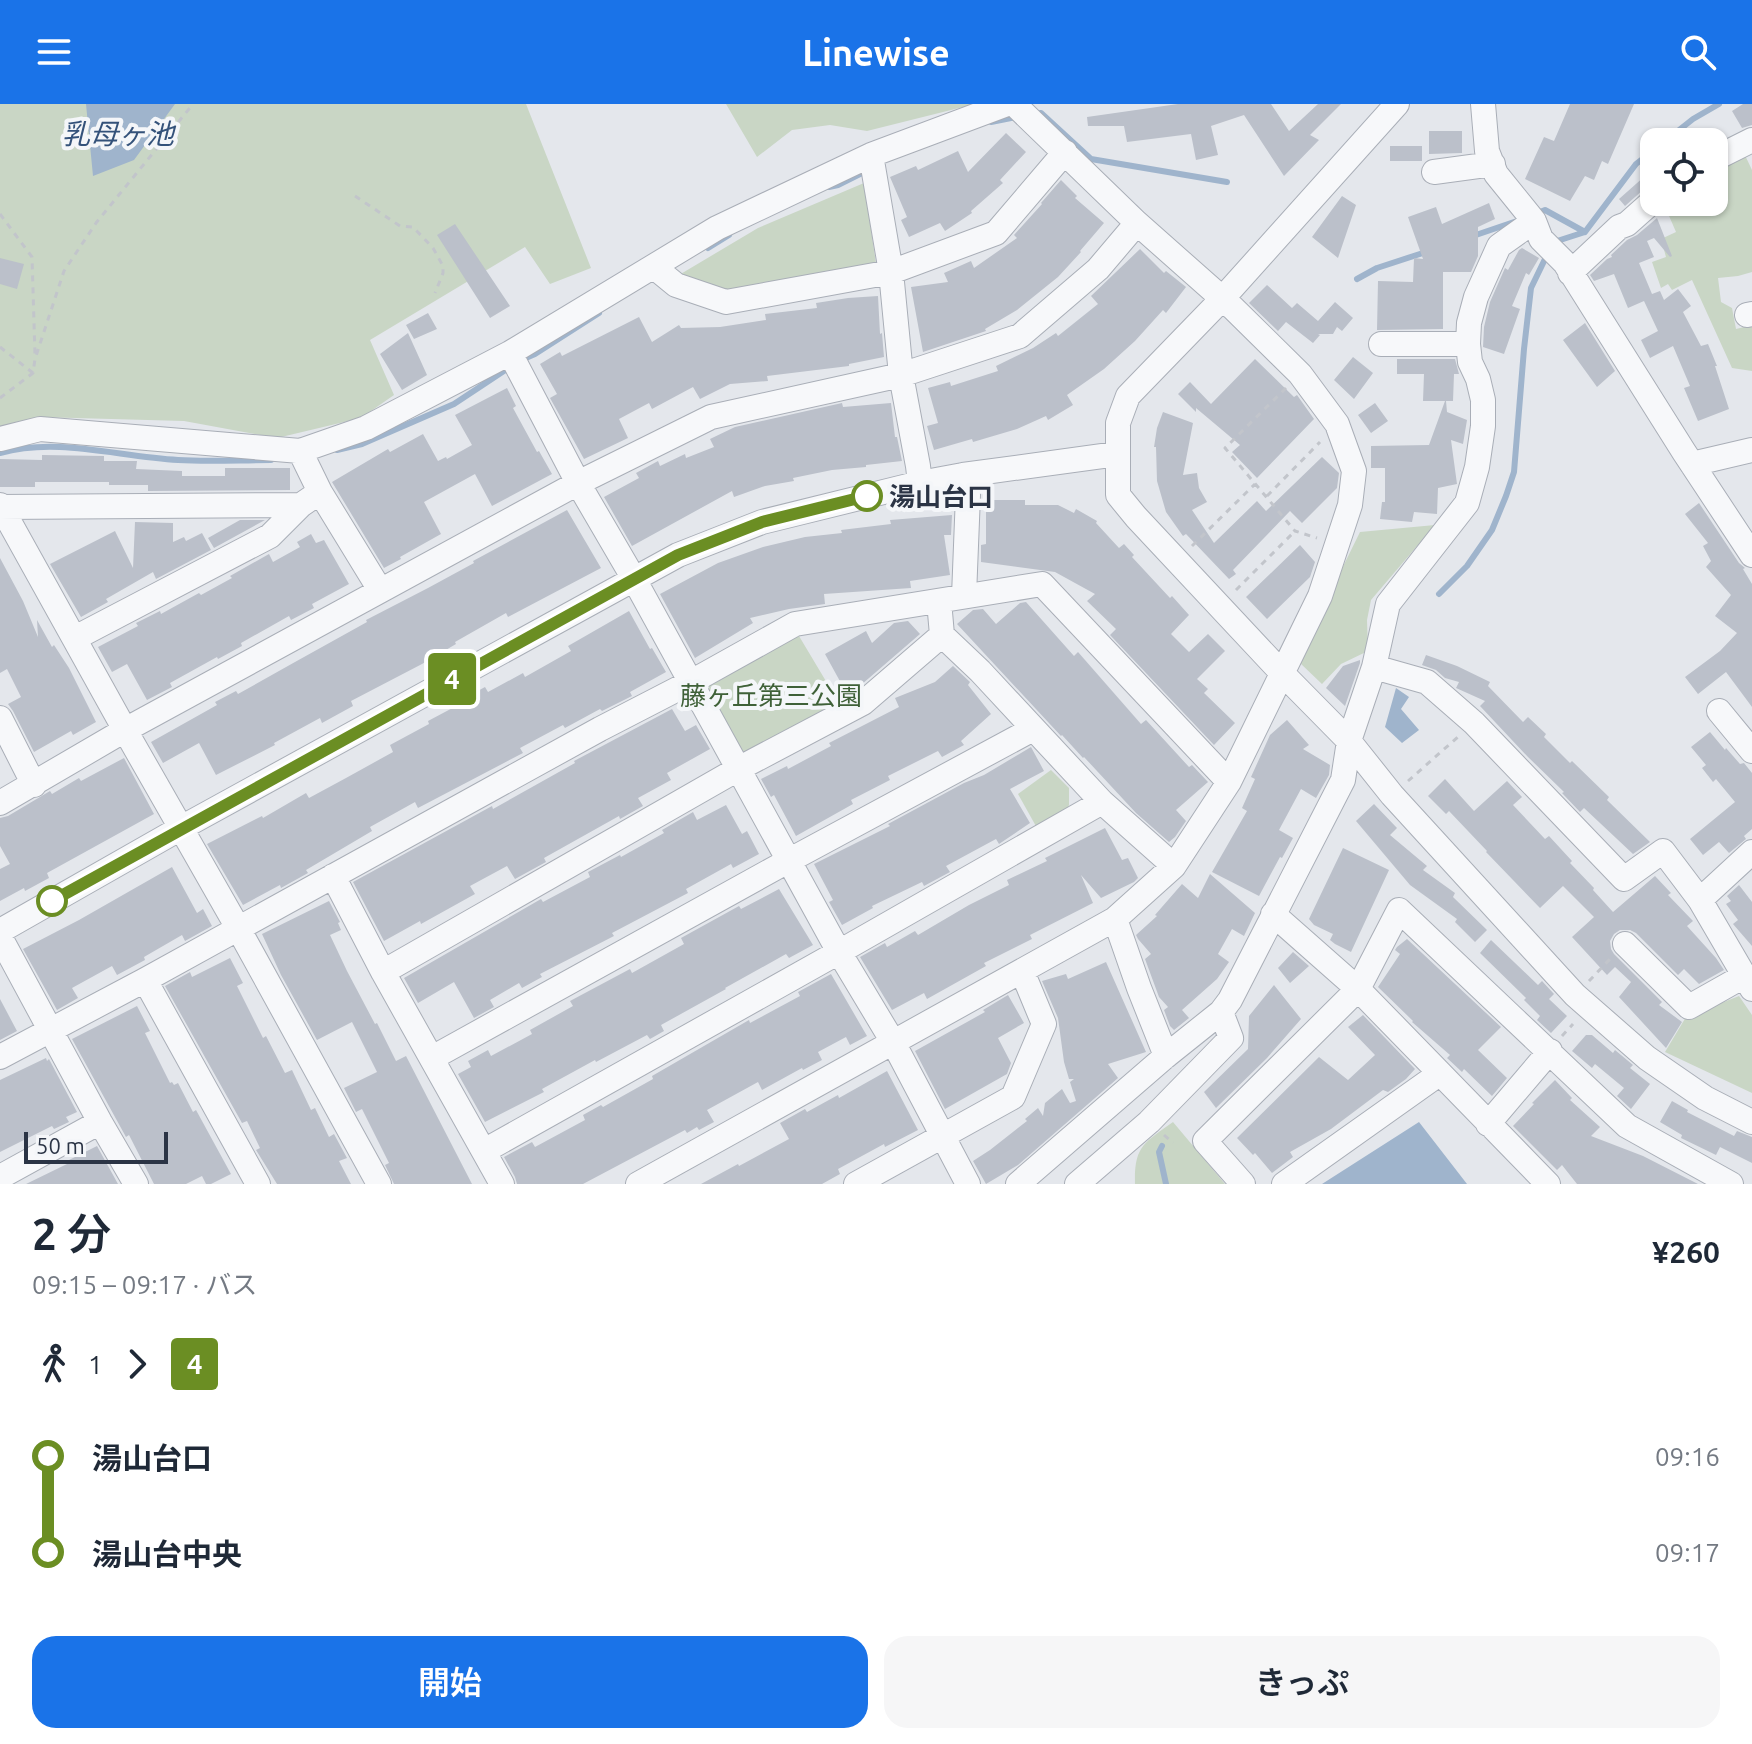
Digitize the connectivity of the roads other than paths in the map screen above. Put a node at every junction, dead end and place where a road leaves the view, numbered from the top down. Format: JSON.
{"nodes":[{"id":1,"x":1007,"y":104,"type":"edge"},
{"id":2,"x":1014,"y":104,"type":"edge"},
{"id":3,"x":1397,"y":104,"type":"edge"},
{"id":4,"x":1483,"y":104,"type":"edge"},
{"id":5,"x":1752,"y":140,"type":"edge"},
{"id":6,"x":1065,"y":152,"type":"junction"},
{"id":7,"x":1728,"y":152,"type":"edge"},
{"id":8,"x":871,"y":155,"type":"junction"},
{"id":9,"x":1493,"y":164,"type":"junction"},
{"id":10,"x":1434,"y":172,"type":"dead end"},
{"id":11,"x":1640,"y":212,"type":"edge"},
{"id":12,"x":1137,"y":223,"type":"junction"},
{"id":13,"x":1537,"y":230,"type":"junction"},
{"id":14,"x":1565,"y":265,"type":"junction"},
{"id":15,"x":891,"y":272,"type":"junction"},
{"id":16,"x":663,"y":275,"type":"junction"},
{"id":17,"x":1222,"y":299,"type":"junction"},
{"id":18,"x":1381,"y":344,"type":"dead end"},
{"id":19,"x":1468,"y":344,"type":"junction"},
{"id":20,"x":514,"y":361,"type":"junction"},
{"id":21,"x":901,"y":375,"type":"junction"},
{"id":22,"x":0,"y":439,"type":"edge"},
{"id":23,"x":1752,"y":450,"type":"edge"},
{"id":24,"x":1117,"y":454,"type":"junction"},
{"id":25,"x":303,"y":457,"type":"junction"},
{"id":26,"x":1692,"y":464,"type":"junction"},
{"id":27,"x":963,"y":475,"type":"junction"},
{"id":28,"x":578,"y":483,"type":"junction"},
{"id":29,"x":920,"y":483,"type":"junction"},
{"id":30,"x":310,"y":499,"type":"junction"},
{"id":31,"x":0,"y":506,"type":"edge"},
{"id":32,"x":1752,"y":555,"type":"edge"},
{"id":33,"x":634,"y":579,"type":"junction"},
{"id":34,"x":380,"y":590,"type":"junction"},
{"id":35,"x":964,"y":596,"type":"junction"},
{"id":36,"x":939,"y":601,"type":"junction"},
{"id":37,"x":942,"y":635,"type":"junction"},
{"id":38,"x":75,"y":638,"type":"junction"},
{"id":39,"x":1374,"y":667,"type":"junction"},
{"id":40,"x":1282,"y":673,"type":"junction"},
{"id":41,"x":691,"y":682,"type":"junction"},
{"id":42,"x":1719,"y":711,"type":"dead end"},
{"id":43,"x":0,"y":718,"type":"edge"},
{"id":44,"x":1033,"y":729,"type":"junction"},
{"id":45,"x":125,"y":730,"type":"junction"},
{"id":46,"x":1349,"y":741,"type":"junction"},
{"id":47,"x":1752,"y":751,"type":"edge"},
{"id":48,"x":738,"y":769,"type":"junction"},
{"id":49,"x":1229,"y":782,"type":"junction"},
{"id":50,"x":34,"y":785,"type":"junction"},
{"id":51,"x":1102,"y":802,"type":"junction"},
{"id":52,"x":0,"y":803,"type":"edge"},
{"id":53,"x":181,"y":828,"type":"junction"},
{"id":54,"x":1752,"y":852,"type":"edge"},
{"id":55,"x":788,"y":861,"type":"junction"},
{"id":56,"x":1174,"y":866,"type":"junction"},
{"id":57,"x":333,"y":876,"type":"junction"},
{"id":58,"x":1700,"y":900,"type":"junction"},
{"id":59,"x":1273,"y":914,"type":"junction"},
{"id":60,"x":1115,"y":919,"type":"junction"},
{"id":61,"x":238,"y":928,"type":"junction"},
{"id":62,"x":0,"y":931,"type":"edge"},
{"id":63,"x":0,"y":937,"type":"edge"},
{"id":64,"x":1625,"y":944,"type":"road end"},
{"id":65,"x":839,"y":952,"type":"junction"},
{"id":66,"x":1022,"y":971,"type":"junction"},
{"id":67,"x":383,"y":972,"type":"junction"},
{"id":68,"x":145,"y":980,"type":"junction"},
{"id":69,"x":1748,"y":982,"type":"edge"},
{"id":70,"x":1358,"y":989,"type":"junction"},
{"id":71,"x":1225,"y":1022,"type":"junction"},
{"id":72,"x":49,"y":1030,"type":"junction"},
{"id":73,"x":893,"y":1042,"type":"junction"},
{"id":74,"x":1550,"y":1051,"type":"junction"},
{"id":75,"x":1166,"y":1056,"type":"junction"},
{"id":76,"x":0,"y":1057,"type":"edge"},
{"id":77,"x":432,"y":1058,"type":"junction"},
{"id":78,"x":1439,"y":1074,"type":"junction"},
{"id":79,"x":100,"y":1122,"type":"junction"},
{"id":80,"x":1752,"y":1122,"type":"edge"},
{"id":81,"x":1488,"y":1124,"type":"junction"},
{"id":82,"x":941,"y":1136,"type":"junction"},
{"id":83,"x":484,"y":1151,"type":"junction"},
{"id":84,"x":0,"y":1177,"type":"edge"},
{"id":85,"x":136,"y":1184,"type":"edge"},
{"id":86,"x":258,"y":1184,"type":"edge"},
{"id":87,"x":379,"y":1184,"type":"edge"},
{"id":88,"x":502,"y":1184,"type":"edge"},
{"id":89,"x":638,"y":1184,"type":"edge"},
{"id":90,"x":856,"y":1184,"type":"edge"},
{"id":91,"x":968,"y":1184,"type":"edge"},
{"id":92,"x":1018,"y":1184,"type":"edge"},
{"id":93,"x":1077,"y":1184,"type":"edge"},
{"id":94,"x":1243,"y":1184,"type":"edge"},
{"id":95,"x":1284,"y":1184,"type":"edge"},
{"id":96,"x":1548,"y":1184,"type":"edge"},
{"id":97,"x":1731,"y":1184,"type":"edge"}],
"edges":[{"from":1,"to":8,"type":"street"},
{"from":2,"to":6,"type":"street"},
{"from":3,"to":17,"type":"street"},
{"from":4,"to":9,"type":"street"},
{"from":5,"to":7,"type":"street"},
{"from":6,"to":12,"type":"street"},
{"from":6,"to":15,"type":"street"},
{"from":8,"to":15,"type":"street"},
{"from":8,"to":16,"type":"street"},
{"from":9,"to":10,"type":"street"},
{"from":9,"to":13,"type":"street"},
{"from":11,"to":14,"type":"street"},
{"from":12,"to":17,"type":"street"},
{"from":12,"to":21,"type":"street"},
{"from":13,"to":14,"type":"street"},
{"from":13,"to":19,"type":"street"},
{"from":14,"to":26,"type":"street"},
{"from":15,"to":16,"type":"street"},
{"from":15,"to":21,"type":"street"},
{"from":16,"to":20,"type":"street"},
{"from":17,"to":24,"type":"street"},
{"from":17,"to":40,"type":"street"},
{"from":18,"to":19,"type":"street"},
{"from":19,"to":39,"type":"street"},
{"from":20,"to":25,"type":"street"},
{"from":20,"to":28,"type":"street"},
{"from":21,"to":28,"type":"street"},
{"from":21,"to":29,"type":"street"},
{"from":22,"to":25,"type":"street"},
{"from":23,"to":26,"type":"street"},
{"from":24,"to":27,"type":"street"},
{"from":24,"to":40,"type":"street"},
{"from":25,"to":30,"type":"street"},
{"from":26,"to":32,"type":"street"},
{"from":27,"to":29,"type":"street"},
{"from":27,"to":35,"type":"street"},
{"from":28,"to":33,"type":"street"},
{"from":28,"to":34,"type":"street"},
{"from":29,"to":33,"type":"street"},
{"from":30,"to":31,"type":"street"},
{"from":30,"to":34,"type":"street"},
{"from":30,"to":38,"type":"street"},
{"from":31,"to":38,"type":"street"},
{"from":33,"to":41,"type":"street"},
{"from":33,"to":53,"type":"street"},
{"from":34,"to":45,"type":"street"},
{"from":35,"to":36,"type":"street"},
{"from":35,"to":49,"type":"street"},
{"from":36,"to":37,"type":"street"},
{"from":36,"to":41,"type":"street"},
{"from":37,"to":44,"type":"street"},
{"from":37,"to":48,"type":"street"},
{"from":38,"to":45,"type":"street"},
{"from":39,"to":46,"type":"street"},
{"from":39,"to":58,"type":"street"},
{"from":40,"to":46,"type":"street"},
{"from":40,"to":49,"type":"street"},
{"from":41,"to":48,"type":"street"},
{"from":41,"to":57,"type":"street"},
{"from":42,"to":47,"type":"street"},
{"from":43,"to":50,"type":"street"},
{"from":44,"to":51,"type":"street"},
{"from":44,"to":55,"type":"street"},
{"from":45,"to":50,"type":"street"},
{"from":45,"to":53,"type":"street"},
{"from":46,"to":59,"type":"street"},
{"from":46,"to":80,"type":"street"},
{"from":48,"to":55,"type":"street"},
{"from":48,"to":67,"type":"street"},
{"from":49,"to":56,"type":"street"},
{"from":50,"to":52,"type":"street"},
{"from":51,"to":56,"type":"street"},
{"from":51,"to":65,"type":"street"},
{"from":53,"to":61,"type":"street"},
{"from":53,"to":62,"type":"street"},
{"from":54,"to":58,"type":"street"},
{"from":55,"to":65,"type":"street"},
{"from":55,"to":77,"type":"street"},
{"from":56,"to":60,"type":"street"},
{"from":57,"to":61,"type":"street"},
{"from":57,"to":67,"type":"street"},
{"from":58,"to":69,"type":"street"},
{"from":59,"to":70,"type":"street"},
{"from":59,"to":71,"type":"street"},
{"from":60,"to":66,"type":"street"},
{"from":60,"to":75,"type":"street"},
{"from":61,"to":68,"type":"street"},
{"from":61,"to":87,"type":"street"},
{"from":63,"to":72,"type":"street"},
{"from":64,"to":69,"type":"street"},
{"from":65,"to":73,"type":"street"},
{"from":65,"to":83,"type":"street"},
{"from":66,"to":73,"type":"street"},
{"from":66,"to":82,"type":"street"},
{"from":67,"to":77,"type":"street"},
{"from":68,"to":72,"type":"street"},
{"from":68,"to":86,"type":"street"},
{"from":70,"to":74,"type":"street"},
{"from":70,"to":78,"type":"street"},
{"from":70,"to":94,"type":"street"},
{"from":71,"to":75,"type":"street"},
{"from":71,"to":93,"type":"street"},
{"from":72,"to":76,"type":"street"},
{"from":72,"to":79,"type":"street"},
{"from":73,"to":82,"type":"street"},
{"from":73,"to":89,"type":"street"},
{"from":74,"to":81,"type":"street"},
{"from":74,"to":97,"type":"street"},
{"from":75,"to":92,"type":"street"},
{"from":77,"to":83,"type":"street"},
{"from":78,"to":81,"type":"street"},
{"from":78,"to":95,"type":"street"},
{"from":79,"to":84,"type":"street"},
{"from":79,"to":85,"type":"street"},
{"from":81,"to":96,"type":"street"},
{"from":82,"to":90,"type":"street"},
{"from":82,"to":91,"type":"street"},
{"from":83,"to":88,"type":"street"}]}
